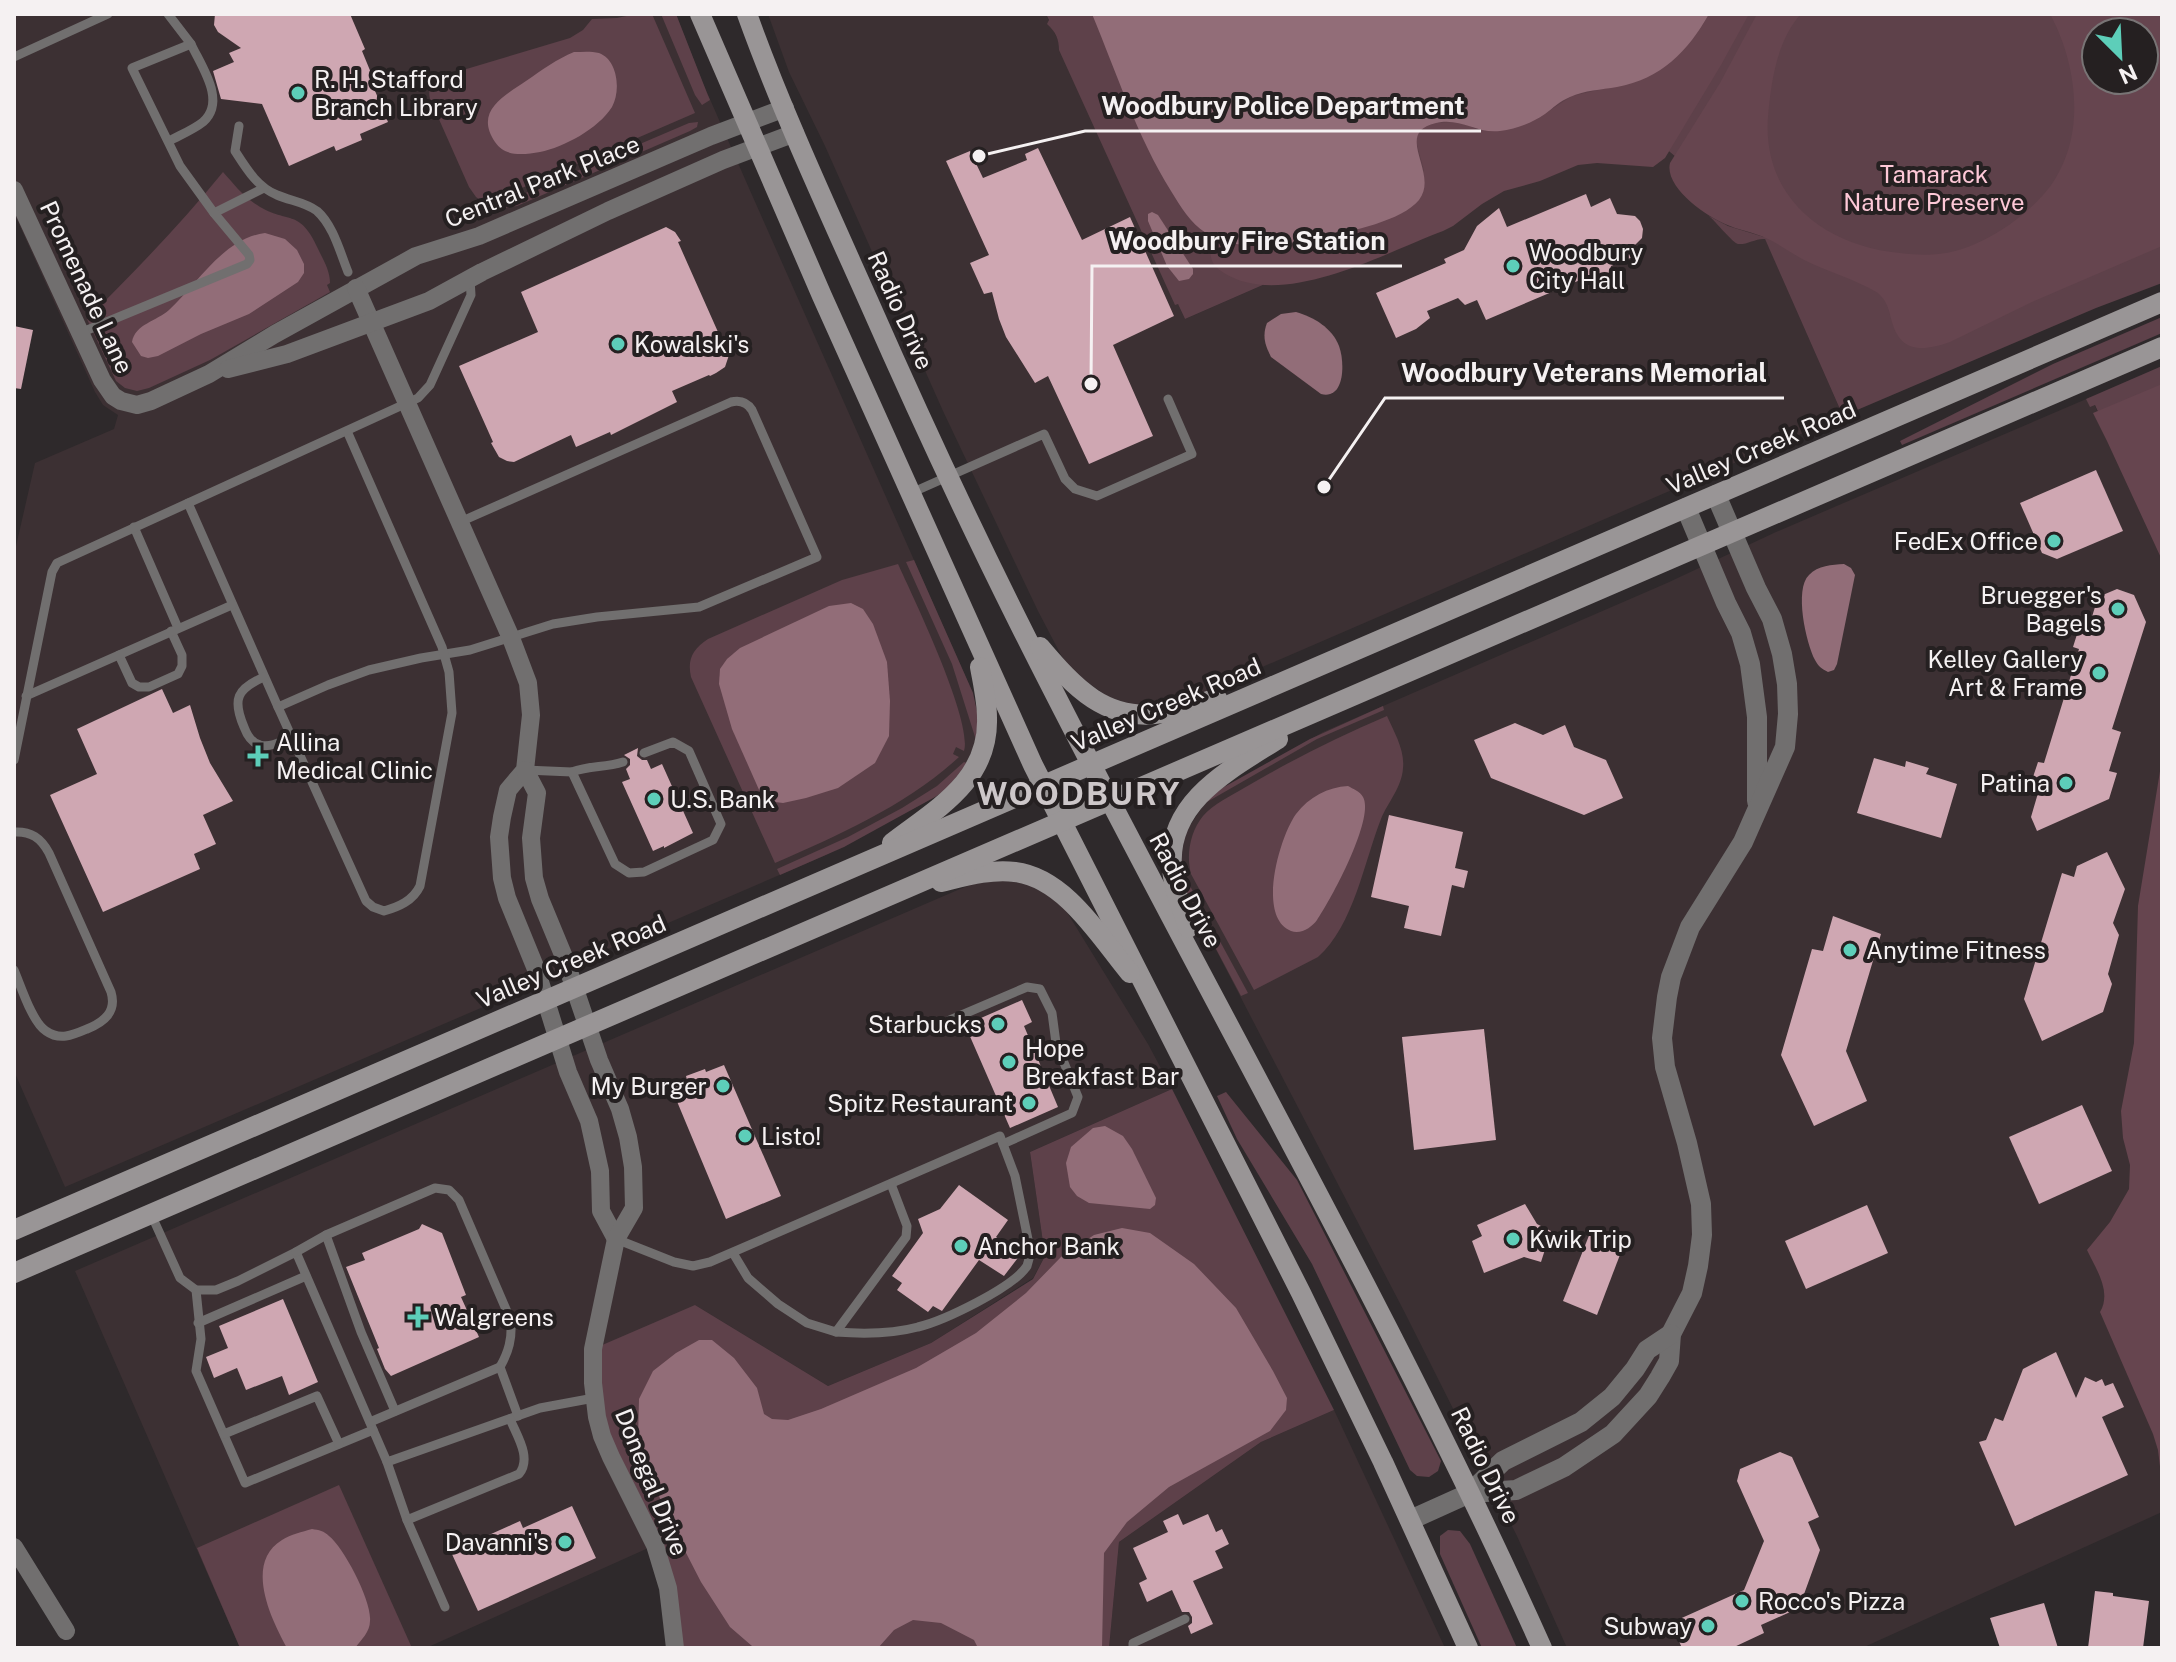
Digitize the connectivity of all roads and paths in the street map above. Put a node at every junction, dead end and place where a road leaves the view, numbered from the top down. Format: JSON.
{"nodes":[{"id":1,"x":108,"y":14,"type":"edge"},
{"id":2,"x":168,"y":14,"type":"edge"},
{"id":3,"x":700,"y":14,"type":"edge"},
{"id":4,"x":747,"y":14,"type":"edge"},
{"id":5,"x":191,"y":44,"type":"junction"},
{"id":6,"x":14,"y":57,"type":"edge"},
{"id":7,"x":785,"y":108,"type":"junction"},
{"id":8,"x":745,"y":123,"type":"junction"},
{"id":9,"x":239,"y":126,"type":"dead end"},
{"id":10,"x":795,"y":133,"type":"junction"},
{"id":11,"x":169,"y":141,"type":"junction"},
{"id":12,"x":756,"y":148,"type":"junction"},
{"id":13,"x":264,"y":188,"type":"junction"},
{"id":14,"x":14,"y":190,"type":"edge"},
{"id":15,"x":214,"y":213,"type":"junction"},
{"id":16,"x":470,"y":279,"type":"junction"},
{"id":17,"x":352,"y":280,"type":"junction"},
{"id":18,"x":2162,"y":302,"type":"edge"},
{"id":19,"x":371,"y":323,"type":"junction"},
{"id":20,"x":80,"y":333,"type":"junction"},
{"id":21,"x":2162,"y":347,"type":"edge"},
{"id":22,"x":209,"y":374,"type":"junction"},
{"id":23,"x":1168,"y":399,"type":"dead end"},
{"id":24,"x":407,"y":404,"type":"junction"},
{"id":25,"x":347,"y":431,"type":"junction"},
{"id":26,"x":948,"y":476,"type":"junction"},
{"id":27,"x":909,"y":494,"type":"junction"},
{"id":28,"x":1716,"y":495,"type":"junction"},
{"id":29,"x":188,"y":503,"type":"junction"},
{"id":30,"x":1686,"y":508,"type":"junction"},
{"id":31,"x":460,"y":522,"type":"junction"},
{"id":32,"x":134,"y":527,"type":"junction"},
{"id":33,"x":1731,"y":532,"type":"junction"},
{"id":34,"x":1701,"y":545,"type":"junction"},
{"id":35,"x":232,"y":605,"type":"junction"},
{"id":36,"x":1018,"y":621,"type":"junction"},
{"id":37,"x":175,"y":630,"type":"junction"},
{"id":38,"x":511,"y":638,"type":"junction"},
{"id":39,"x":975,"y":641,"type":"junction"},
{"id":40,"x":444,"y":654,"type":"junction"},
{"id":41,"x":119,"y":655,"type":"junction"},
{"id":42,"x":1320,"y":666,"type":"junction"},
{"id":43,"x":264,"y":677,"type":"junction"},
{"id":44,"x":26,"y":696,"type":"junction"},
{"id":45,"x":1336,"y":702,"type":"junction"},
{"id":46,"x":278,"y":707,"type":"junction"},
{"id":47,"x":291,"y":737,"type":"junction"},
{"id":48,"x":644,"y":753,"type":"dead end"},
{"id":49,"x":14,"y":760,"type":"edge"},
{"id":50,"x":623,"y":762,"type":"dead end"},
{"id":51,"x":1092,"y":765,"type":"junction"},
{"id":52,"x":525,"y":770,"type":"junction"},
{"id":53,"x":572,"y":772,"type":"junction"},
{"id":54,"x":1043,"y":786,"type":"junction"},
{"id":55,"x":1110,"y":800,"type":"junction"},
{"id":56,"x":1757,"y":809,"type":"junction"},
{"id":57,"x":1061,"y":821,"type":"junction"},
{"id":58,"x":14,"y":832,"type":"edge"},
{"id":59,"x":867,"y":862,"type":"junction"},
{"id":60,"x":893,"y":893,"type":"junction"},
{"id":61,"x":14,"y":970,"type":"edge"},
{"id":62,"x":1205,"y":981,"type":"junction"},
{"id":63,"x":574,"y":988,"type":"junction"},
{"id":64,"x":546,"y":1000,"type":"junction"},
{"id":65,"x":1155,"y":1004,"type":"junction"},
{"id":66,"x":950,"y":1020,"type":"dead end"},
{"id":67,"x":587,"y":1025,"type":"junction"},
{"id":68,"x":558,"y":1038,"type":"junction"},
{"id":69,"x":1003,"y":1144,"type":"junction"},
{"id":70,"x":891,"y":1184,"type":"junction"},
{"id":71,"x":151,"y":1214,"type":"junction"},
{"id":72,"x":14,"y":1230,"type":"edge"},
{"id":73,"x":326,"y":1235,"type":"junction"},
{"id":74,"x":616,"y":1239,"type":"junction"},
{"id":75,"x":296,"y":1252,"type":"junction"},
{"id":76,"x":733,"y":1253,"type":"junction"},
{"id":77,"x":14,"y":1273,"type":"edge"},
{"id":78,"x":306,"y":1276,"type":"junction"},
{"id":79,"x":196,"y":1290,"type":"junction"},
{"id":80,"x":198,"y":1323,"type":"junction"},
{"id":81,"x":836,"y":1332,"type":"junction"},
{"id":82,"x":1671,"y":1334,"type":"junction"},
{"id":83,"x":500,"y":1367,"type":"junction"},
{"id":84,"x":594,"y":1398,"type":"junction"},
{"id":85,"x":395,"y":1411,"type":"junction"},
{"id":86,"x":514,"y":1417,"type":"junction"},
{"id":87,"x":371,"y":1426,"type":"junction"},
{"id":88,"x":224,"y":1434,"type":"junction"},
{"id":89,"x":339,"y":1444,"type":"junction"},
{"id":90,"x":387,"y":1462,"type":"junction"},
{"id":91,"x":1470,"y":1493,"type":"junction"},
{"id":92,"x":407,"y":1520,"type":"junction"},
{"id":93,"x":1410,"y":1520,"type":"junction"},
{"id":94,"x":14,"y":1547,"type":"edge"},
{"id":95,"x":445,"y":1607,"type":"dead end"},
{"id":96,"x":1185,"y":1619,"type":"dead end"},
{"id":97,"x":66,"y":1631,"type":"dead end"},
{"id":98,"x":675,"y":1648,"type":"edge"},
{"id":99,"x":1133,"y":1648,"type":"edge"},
{"id":100,"x":1468,"y":1648,"type":"edge"},
{"id":101,"x":1542,"y":1648,"type":"edge"}],
"edges":[{"from":1,"to":6,"type":"lane"},
{"from":2,"to":5,"type":"lane"},
{"from":3,"to":8,"type":"main road"},
{"from":4,"to":7,"type":"main road","name":"Radio Drive"},
{"from":5,"to":11,"type":"lane"},
{"from":5,"to":11,"type":"lane"},
{"from":7,"to":8,"type":"street","name":"Central Park Place"},
{"from":7,"to":10,"type":"main road","name":"Radio Drive"},
{"from":8,"to":12,"type":"main road"},
{"from":8,"to":17,"type":"street","name":"Central Park Place"},
{"from":9,"to":13,"type":"lane"},
{"from":10,"to":12,"type":"street"},
{"from":10,"to":26,"type":"main road","name":"Radio Drive"},
{"from":11,"to":15,"type":"lane"},
{"from":12,"to":16,"type":"street"},
{"from":12,"to":27,"type":"main road"},
{"from":13,"to":15,"type":"lane"},
{"from":13,"to":17,"type":"lane"},
{"from":14,"to":20,"type":"street","name":"Promenade Lane"},
{"from":15,"to":20,"type":"lane"},
{"from":16,"to":19,"type":"street"},
{"from":16,"to":24,"type":"lane"},
{"from":17,"to":19,"type":"street"},
{"from":17,"to":22,"type":"street","name":"Promenade Lane"},
{"from":18,"to":28,"type":"main road","name":"Valley Creek Road"},
{"from":19,"to":22,"type":"street","name":"Promenade Lane"},
{"from":19,"to":24,"type":"street"},
{"from":20,"to":22,"type":"street","name":"Promenade Lane"},
{"from":21,"to":33,"type":"main road"},
{"from":23,"to":26,"type":"lane"},
{"from":24,"to":25,"type":"lane"},
{"from":24,"to":31,"type":"street"},
{"from":25,"to":29,"type":"lane"},
{"from":25,"to":40,"type":"lane"},
{"from":26,"to":27,"type":"lane"},
{"from":26,"to":36,"type":"main road","name":"Radio Drive"},
{"from":27,"to":39,"type":"main road"},
{"from":28,"to":30,"type":"main road","name":"Valley Creek Road"},
{"from":28,"to":33,"type":"street"},
{"from":29,"to":32,"type":"lane"},
{"from":29,"to":35,"type":"lane"},
{"from":30,"to":34,"type":"street"},
{"from":30,"to":42,"type":"main road","name":"Valley Creek Road"},
{"from":31,"to":38,"type":"street"},
{"from":31,"to":38,"type":"lane"},
{"from":32,"to":37,"type":"lane"},
{"from":32,"to":44,"type":"lane"},
{"from":33,"to":34,"type":"main road"},
{"from":33,"to":56,"type":"street"},
{"from":34,"to":45,"type":"main road"},
{"from":34,"to":56,"type":"street"},
{"from":35,"to":37,"type":"lane"},
{"from":35,"to":43,"type":"lane"},
{"from":36,"to":42,"type":"main road"},
{"from":36,"to":51,"type":"main road","name":"Radio Drive"},
{"from":37,"to":41,"type":"lane"},
{"from":37,"to":41,"type":"lane"},
{"from":38,"to":40,"type":"lane"},
{"from":38,"to":52,"type":"street"},
{"from":39,"to":54,"type":"main road"},
{"from":39,"to":59,"type":"main road"},
{"from":40,"to":46,"type":"lane"},
{"from":40,"to":47,"type":"lane"},
{"from":41,"to":44,"type":"lane"},
{"from":42,"to":51,"type":"main road","name":"Valley Creek Road"},
{"from":43,"to":46,"type":"lane"},
{"from":43,"to":47,"type":"lane"},
{"from":44,"to":49,"type":"lane"},
{"from":45,"to":55,"type":"main road"},
{"from":45,"to":62,"type":"main road"},
{"from":46,"to":47,"type":"lane"},
{"from":48,"to":53,"type":"lane"},
{"from":50,"to":53,"type":"lane"},
{"from":51,"to":54,"type":"main road","name":"Valley Creek Road"},
{"from":51,"to":55,"type":"main road","name":"Radio Drive"},
{"from":52,"to":53,"type":"lane"},
{"from":52,"to":63,"type":"street"},
{"from":52,"to":64,"type":"street"},
{"from":54,"to":57,"type":"main road"},
{"from":54,"to":59,"type":"main road","name":"Valley Creek Road"},
{"from":55,"to":57,"type":"main road"},
{"from":55,"to":62,"type":"main road","name":"Radio Drive"},
{"from":56,"to":82,"type":"street"},
{"from":57,"to":60,"type":"main road"},
{"from":57,"to":65,"type":"main road"},
{"from":58,"to":61,"type":"lane"},
{"from":59,"to":63,"type":"main road","name":"Valley Creek Road"},
{"from":60,"to":65,"type":"main road"},
{"from":60,"to":67,"type":"main road"},
{"from":62,"to":91,"type":"main road","name":"Radio Drive"},
{"from":63,"to":64,"type":"main road","name":"Valley Creek Road"},
{"from":63,"to":67,"type":"street"},
{"from":64,"to":68,"type":"street"},
{"from":64,"to":72,"type":"main road","name":"Valley Creek Road"},
{"from":65,"to":93,"type":"main road"},
{"from":66,"to":69,"type":"lane"},
{"from":67,"to":68,"type":"main road"},
{"from":67,"to":74,"type":"street","name":"Donegal Drive"},
{"from":68,"to":71,"type":"main road"},
{"from":68,"to":74,"type":"street"},
{"from":69,"to":70,"type":"lane"},
{"from":69,"to":81,"type":"lane"},
{"from":70,"to":76,"type":"lane"},
{"from":70,"to":81,"type":"lane"},
{"from":71,"to":77,"type":"main road"},
{"from":71,"to":79,"type":"lane"},
{"from":73,"to":75,"type":"lane"},
{"from":73,"to":83,"type":"lane"},
{"from":73,"to":85,"type":"lane"},
{"from":74,"to":76,"type":"lane"},
{"from":74,"to":84,"type":"street","name":"Donegal Drive"},
{"from":75,"to":78,"type":"lane"},
{"from":75,"to":79,"type":"lane"},
{"from":76,"to":81,"type":"lane"},
{"from":78,"to":80,"type":"lane"},
{"from":78,"to":87,"type":"lane"},
{"from":79,"to":80,"type":"lane"},
{"from":80,"to":88,"type":"lane"},
{"from":82,"to":91,"type":"street"},
{"from":82,"to":91,"type":"street"},
{"from":83,"to":85,"type":"lane"},
{"from":83,"to":86,"type":"lane"},
{"from":84,"to":86,"type":"lane"},
{"from":84,"to":98,"type":"street","name":"Donegal Drive"},
{"from":85,"to":87,"type":"lane"},
{"from":86,"to":90,"type":"lane"},
{"from":86,"to":92,"type":"lane"},
{"from":87,"to":89,"type":"lane"},
{"from":87,"to":90,"type":"lane"},
{"from":88,"to":89,"type":"lane"},
{"from":88,"to":89,"type":"lane"},
{"from":90,"to":92,"type":"lane"},
{"from":91,"to":93,"type":"street"},
{"from":91,"to":101,"type":"main road","name":"Radio Drive"},
{"from":92,"to":95,"type":"lane"},
{"from":93,"to":100,"type":"main road"},
{"from":94,"to":97,"type":"street"},
{"from":96,"to":99,"type":"lane"}]}
